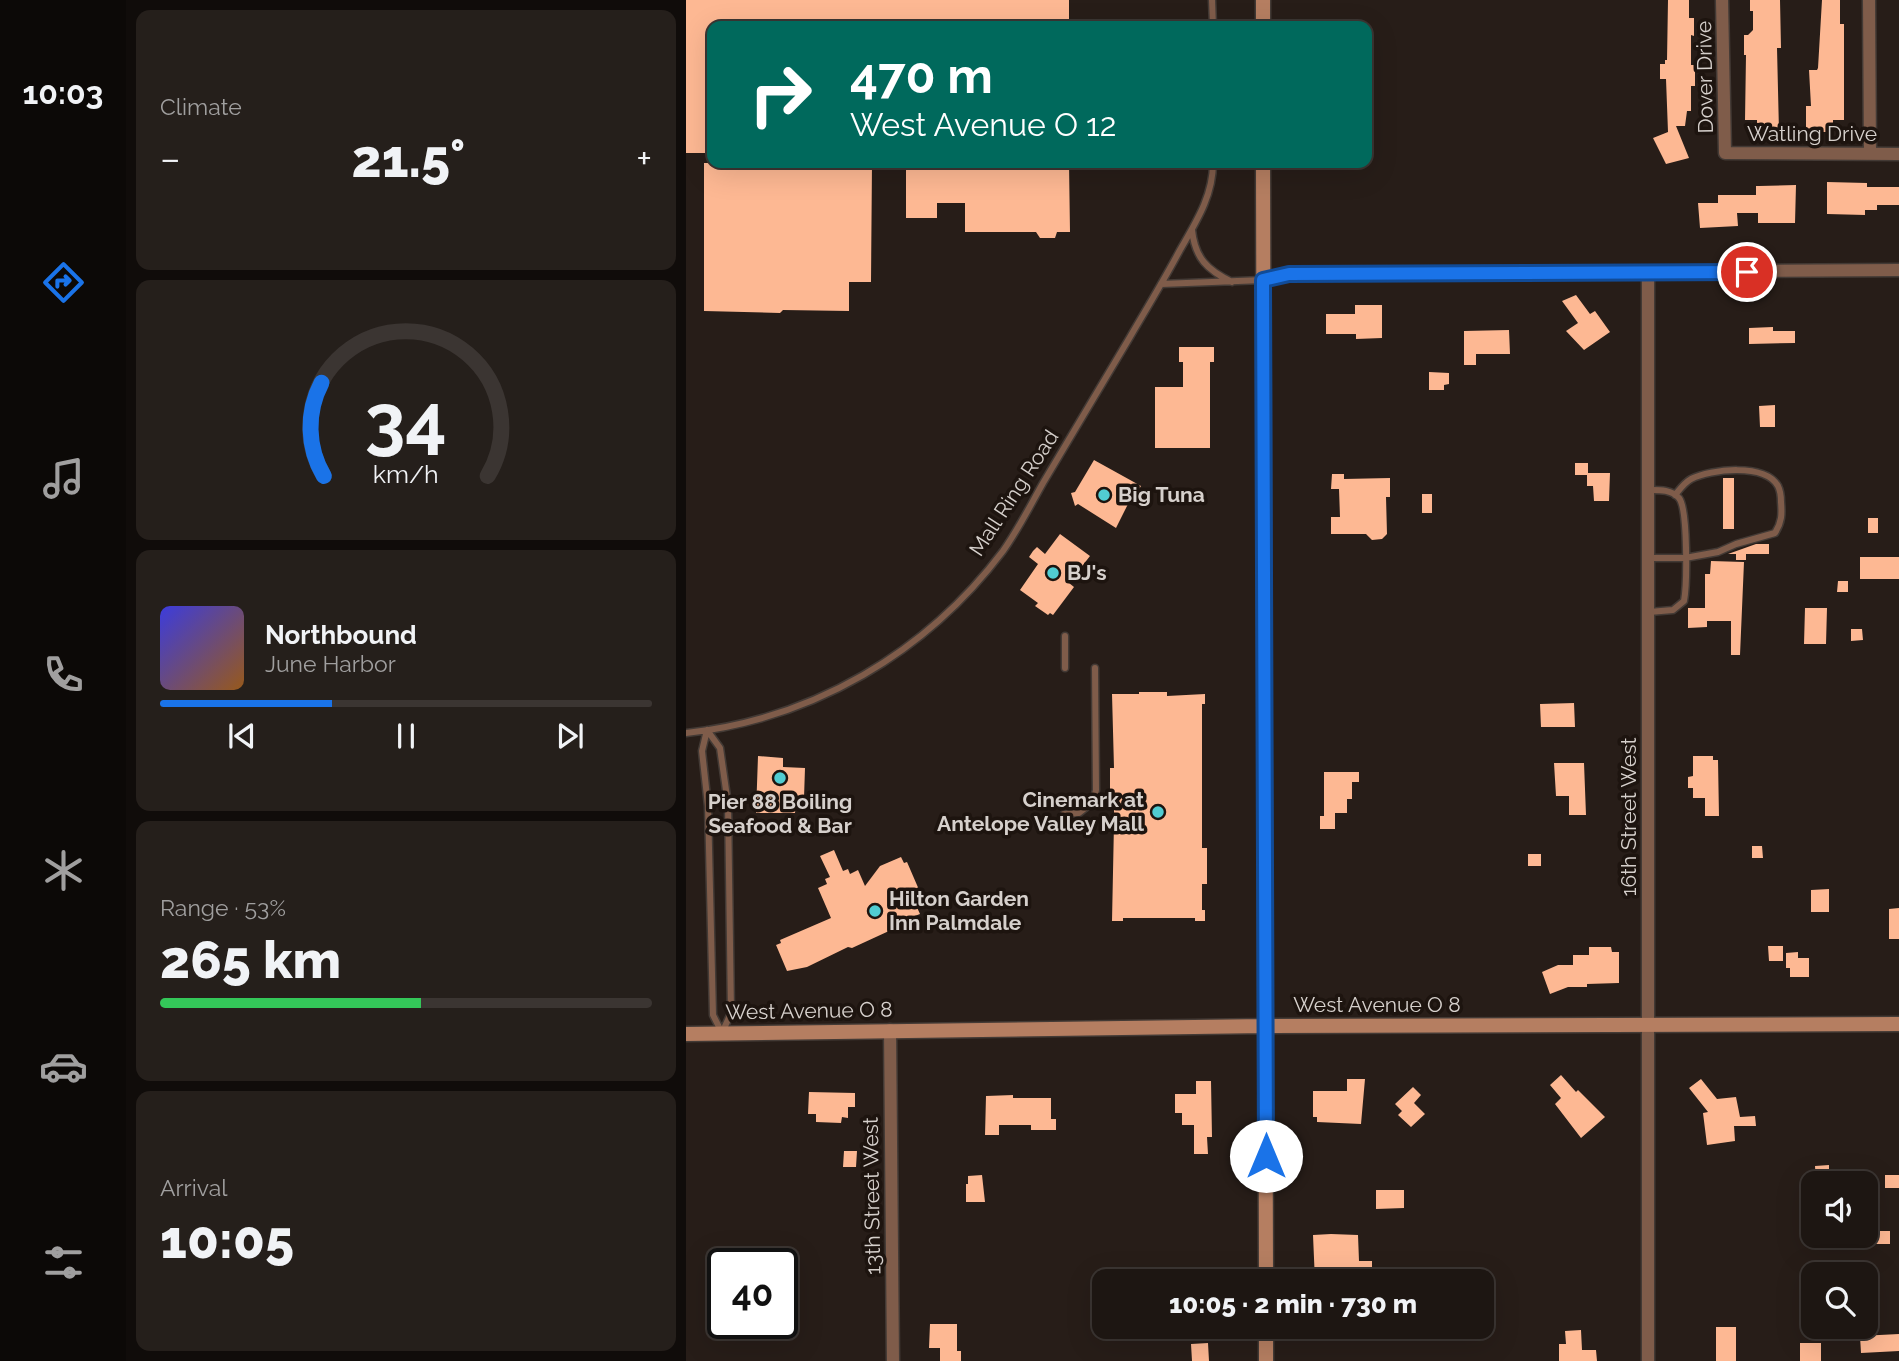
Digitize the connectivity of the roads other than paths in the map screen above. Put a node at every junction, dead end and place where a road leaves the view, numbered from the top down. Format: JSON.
{"nodes":[{"id":1,"x":1212,"y":0,"type":"edge"},
{"id":2,"x":1263,"y":0,"type":"edge"},
{"id":3,"x":1723,"y":0,"type":"edge"},
{"id":4,"x":1869,"y":0,"type":"edge"},
{"id":5,"x":1213,"y":21,"type":"edge"},
{"id":6,"x":1263,"y":21,"type":"edge"},
{"id":7,"x":1725,"y":153,"type":"joint"},
{"id":8,"x":1870,"y":154,"type":"junction"},
{"id":9,"x":1899,"y":154,"type":"edge"},
{"id":10,"x":1213,"y":168,"type":"edge"},
{"id":11,"x":1263,"y":168,"type":"edge"},
{"id":12,"x":1192,"y":229,"type":"junction"},
{"id":13,"x":1899,"y":271,"type":"edge"},
{"id":14,"x":1648,"y":272,"type":"junction"},
{"id":15,"x":1263,"y":280,"type":"junction"},
{"id":16,"x":1233,"y":282,"type":"junction"},
{"id":17,"x":1161,"y":284,"type":"junction"},
{"id":18,"x":1648,"y":490,"type":"junction"},
{"id":19,"x":1675,"y":495,"type":"junction"},
{"id":20,"x":1648,"y":558,"type":"junction"},
{"id":21,"x":1685,"y":558,"type":"junction"},
{"id":22,"x":1648,"y":612,"type":"junction"},
{"id":23,"x":1065,"y":636,"type":"dead end"},
{"id":24,"x":1065,"y":668,"type":"dead end"},
{"id":25,"x":1095,"y":668,"type":"dead end"},
{"id":26,"x":707,"y":730,"type":"junction"},
{"id":27,"x":686,"y":733,"type":"edge"},
{"id":28,"x":1064,"y":814,"type":"dead end"},
{"id":29,"x":1899,"y":1024,"type":"edge"},
{"id":30,"x":1265,"y":1026,"type":"junction"},
{"id":31,"x":1649,"y":1027,"type":"junction"},
{"id":32,"x":890,"y":1030,"type":"junction"},
{"id":33,"x":722,"y":1033,"type":"junction"},
{"id":34,"x":686,"y":1034,"type":"edge"},
{"id":35,"x":1266,"y":1269,"type":"edge"},
{"id":36,"x":1266,"y":1339,"type":"edge"},
{"id":37,"x":893,"y":1361,"type":"edge"},
{"id":38,"x":1266,"y":1361,"type":"edge"},
{"id":39,"x":1648,"y":1361,"type":"edge"}],
"edges":[{"from":1,"to":5,"type":"lane"},
{"from":2,"to":6,"type":"street"},
{"from":3,"to":7,"type":"street","name":"Dover Drive"},
{"from":4,"to":8,"type":"street"},
{"from":7,"to":8,"type":"street","name":"Watling Drive"},
{"from":8,"to":9,"type":"street","name":"Watling Drive"},
{"from":10,"to":12,"type":"lane","name":"Mall Ring Road"},
{"from":11,"to":15,"type":"street"},
{"from":12,"to":16,"type":"lane"},
{"from":12,"to":17,"type":"lane","name":"Mall Ring Road"},
{"from":13,"to":14,"type":"street"},
{"from":14,"to":15,"type":"street"},
{"from":14,"to":18,"type":"street","name":"16th Street West"},
{"from":15,"to":16,"type":"lane"},
{"from":15,"to":30,"type":"street"},
{"from":16,"to":17,"type":"lane"},
{"from":17,"to":26,"type":"lane","name":"Mall Ring Road"},
{"from":18,"to":19,"type":"lane"},
{"from":18,"to":20,"type":"street","name":"16th Street West"},
{"from":19,"to":21,"type":"lane"},
{"from":19,"to":21,"type":"lane"},
{"from":20,"to":21,"type":"lane"},
{"from":20,"to":22,"type":"street","name":"16th Street West"},
{"from":21,"to":22,"type":"lane"},
{"from":22,"to":31,"type":"street","name":"16th Street West"},
{"from":23,"to":24,"type":"lane"},
{"from":25,"to":28,"type":"lane"},
{"from":26,"to":27,"type":"lane","name":"Mall Ring Road"},
{"from":26,"to":33,"type":"lane"},
{"from":26,"to":33,"type":"lane"},
{"from":29,"to":31,"type":"street","name":"West Avenue O 8"},
{"from":30,"to":31,"type":"street","name":"West Avenue O 8"},
{"from":30,"to":32,"type":"street","name":"West Avenue O 8"},
{"from":30,"to":35,"type":"street"},
{"from":31,"to":39,"type":"street","name":"16th Street West"},
{"from":32,"to":33,"type":"street","name":"West Avenue O 8"},
{"from":32,"to":37,"type":"street","name":"13th Street West"},
{"from":33,"to":34,"type":"street","name":"West Avenue O 8"},
{"from":36,"to":38,"type":"street"}]}
